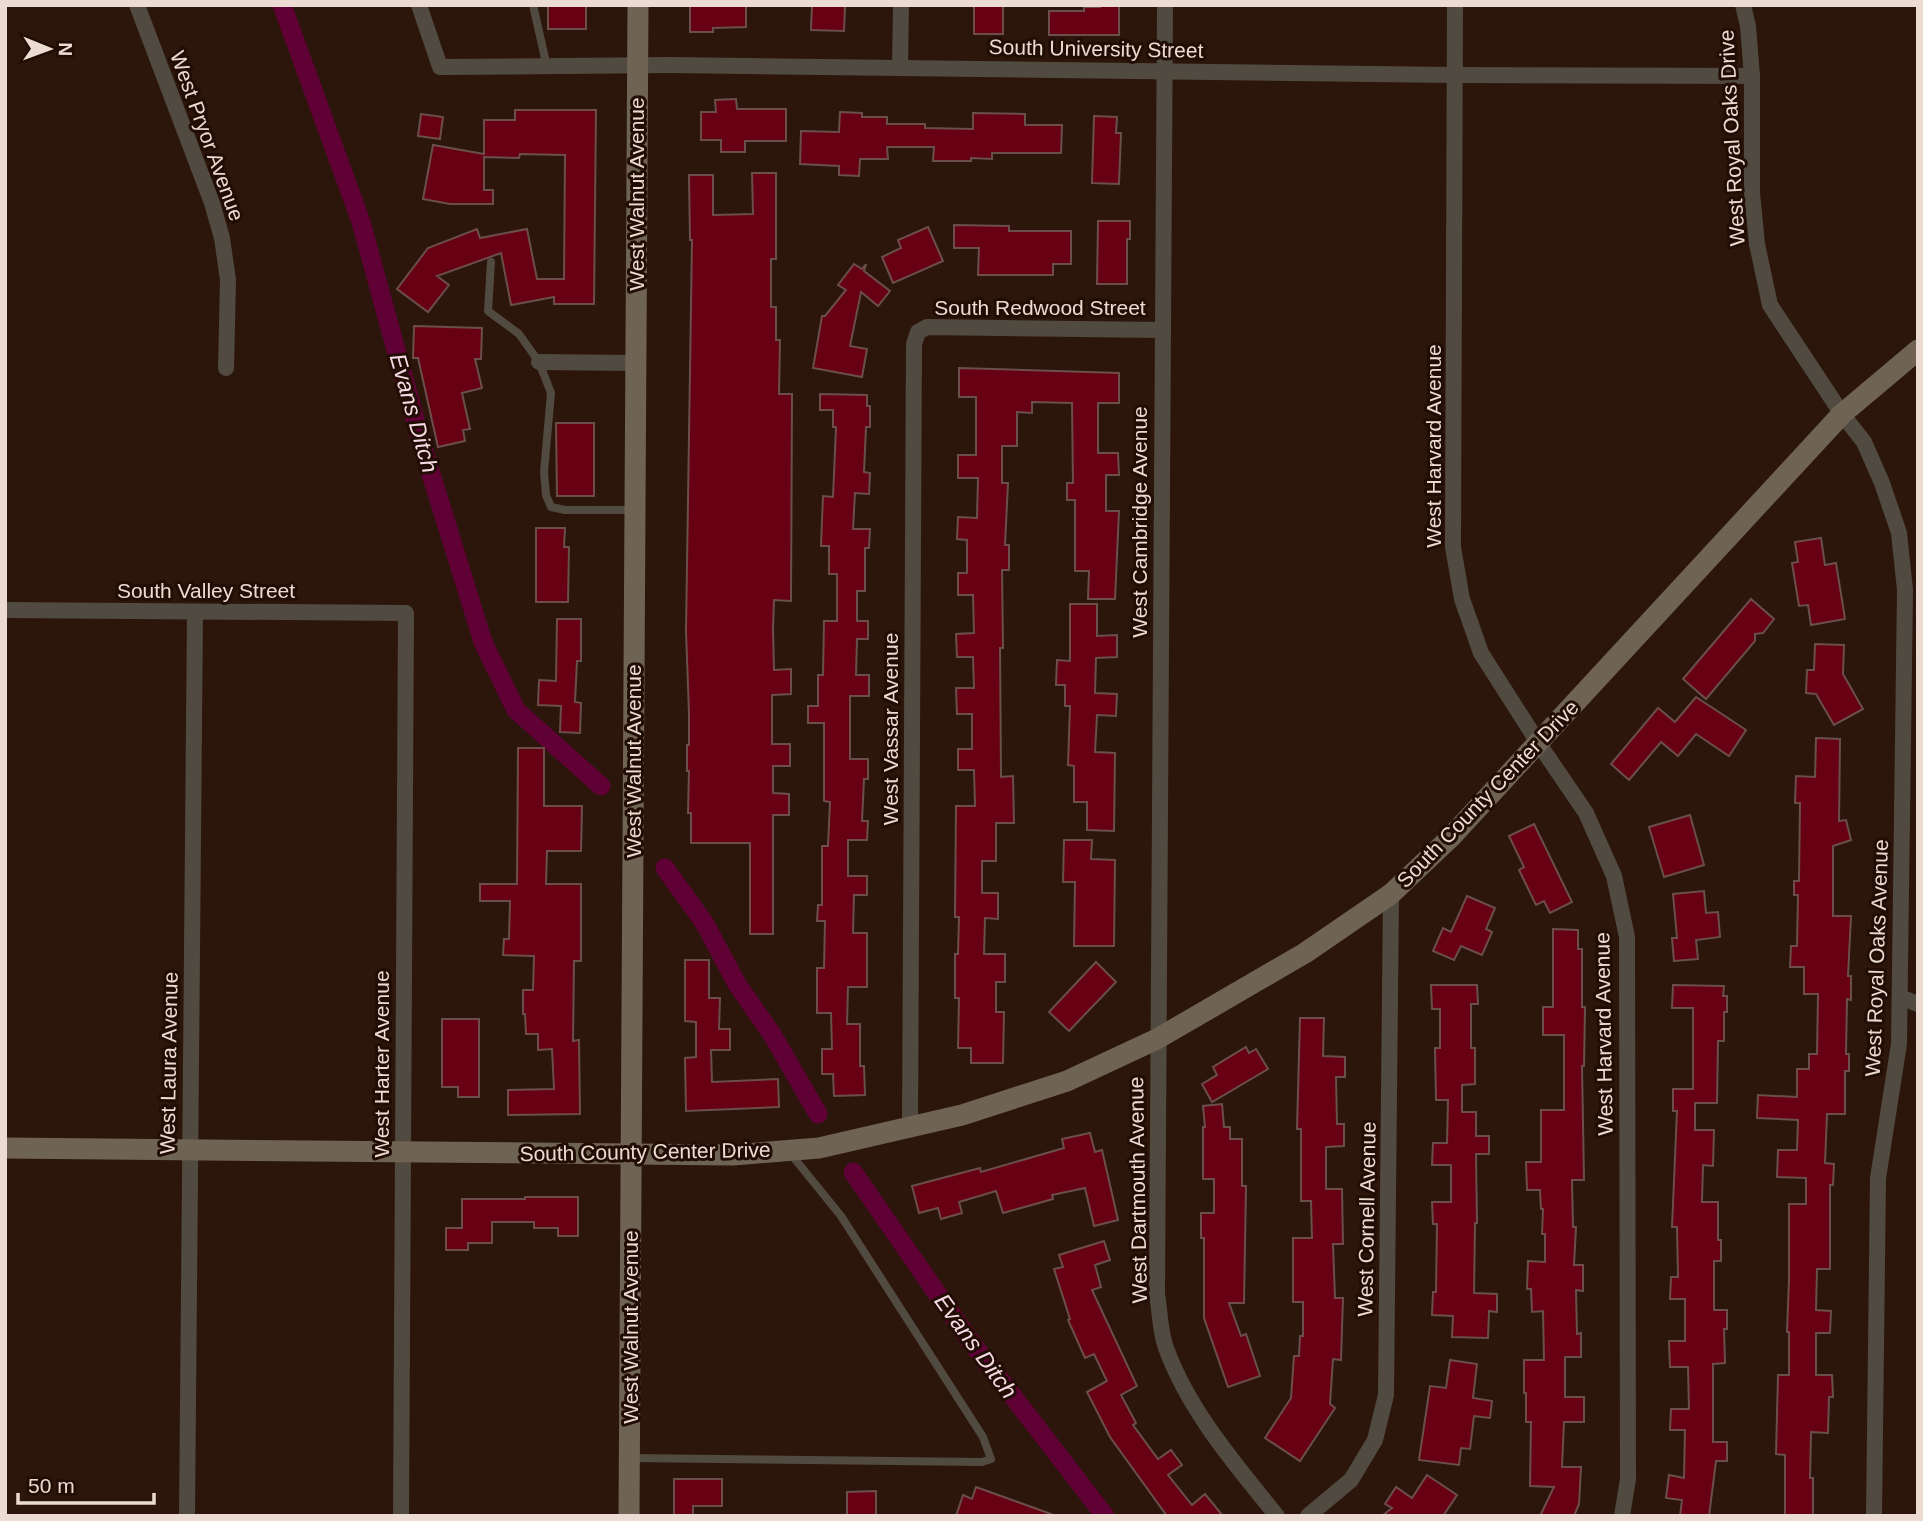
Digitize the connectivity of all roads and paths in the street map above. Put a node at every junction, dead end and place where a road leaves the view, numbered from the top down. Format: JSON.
{"nodes":[{"id":1,"x":137,"y":5,"type":"edge"},
{"id":2,"x":419,"y":5,"type":"edge"},
{"id":3,"x":533,"y":5,"type":"edge"},
{"id":4,"x":638,"y":5,"type":"edge"},
{"id":5,"x":901,"y":5,"type":"edge"},
{"id":6,"x":1165,"y":5,"type":"edge"},
{"id":7,"x":1455,"y":5,"type":"edge"},
{"id":8,"x":1743,"y":5,"type":"edge"},
{"id":9,"x":637,"y":66,"type":"junction"},
{"id":10,"x":547,"y":67,"type":"junction"},
{"id":11,"x":900,"y":68,"type":"junction"},
{"id":12,"x":1164,"y":71,"type":"junction"},
{"id":13,"x":1454,"y":75,"type":"junction"},
{"id":14,"x":1752,"y":76,"type":"junction"},
{"id":15,"x":491,"y":262,"type":"dead end"},
{"id":16,"x":1162,"y":330,"type":"junction"},
{"id":17,"x":918,"y":332,"type":"joint"},
{"id":18,"x":1918,"y":350,"type":"edge"},
{"id":19,"x":539,"y":362,"type":"junction"},
{"id":20,"x":636,"y":363,"type":"junction"},
{"id":21,"x":226,"y":368,"type":"dead end"},
{"id":22,"x":1842,"y":414,"type":"junction"},
{"id":23,"x":636,"y":510,"type":"junction"},
{"id":24,"x":5,"y":610,"type":"edge"},
{"id":25,"x":195,"y":612,"type":"junction"},
{"id":26,"x":406,"y":614,"type":"joint"},
{"id":27,"x":1539,"y":744,"type":"junction"},
{"id":28,"x":1391,"y":894,"type":"junction"},
{"id":29,"x":1900,"y":998,"type":"junction"},
{"id":30,"x":1918,"y":1003,"type":"edge"},
{"id":31,"x":1157,"y":1039,"type":"junction"},
{"id":32,"x":910,"y":1128,"type":"junction"},
{"id":33,"x":5,"y":1148,"type":"edge"},
{"id":34,"x":189,"y":1149,"type":"junction"},
{"id":35,"x":788,"y":1150,"type":"junction"},
{"id":36,"x":402,"y":1153,"type":"junction"},
{"id":37,"x":631,"y":1155,"type":"junction"},
{"id":38,"x":630,"y":1458,"type":"junction"},
{"id":39,"x":187,"y":1516,"type":"edge"},
{"id":40,"x":401,"y":1516,"type":"edge"},
{"id":41,"x":629,"y":1516,"type":"edge"},
{"id":42,"x":1277,"y":1516,"type":"edge"},
{"id":43,"x":1308,"y":1516,"type":"edge"},
{"id":44,"x":1622,"y":1516,"type":"edge"},
{"id":45,"x":1874,"y":1516,"type":"edge"}],
"edges":[{"from":1,"to":21,"type":"street","name":"West Pryor Avenue"},
{"from":2,"to":10,"type":"street","name":"South University Street"},
{"from":3,"to":10,"type":"lane"},
{"from":4,"to":9,"type":"street","name":"West Walnut Avenue"},
{"from":5,"to":11,"type":"street"},
{"from":6,"to":12,"type":"street","name":"West Cambridge Avenue"},
{"from":7,"to":13,"type":"street","name":"West Harvard Avenue"},
{"from":8,"to":14,"type":"street","name":"West Royal Oaks Drive"},
{"from":9,"to":10,"type":"street","name":"South University Street"},
{"from":9,"to":11,"type":"street","name":"South University Street"},
{"from":9,"to":20,"type":"street","name":"West Walnut Avenue"},
{"from":11,"to":12,"type":"street","name":"South University Street"},
{"from":12,"to":13,"type":"street","name":"South University Street"},
{"from":12,"to":16,"type":"street","name":"West Cambridge Avenue"},
{"from":13,"to":14,"type":"street","name":"South University Street"},
{"from":13,"to":27,"type":"street","name":"West Harvard Avenue"},
{"from":14,"to":22,"type":"street","name":"West Royal Oaks Drive"},
{"from":15,"to":19,"type":"lane"},
{"from":16,"to":17,"type":"street","name":"South Redwood Street"},
{"from":16,"to":31,"type":"street","name":"West Cambridge Avenue"},
{"from":17,"to":32,"type":"street","name":"West Vassar Avenue"},
{"from":18,"to":22,"type":"street","name":"South County Center Drive"},
{"from":19,"to":20,"type":"street"},
{"from":19,"to":23,"type":"lane"},
{"from":20,"to":23,"type":"street","name":"West Walnut Avenue"},
{"from":22,"to":27,"type":"street","name":"South County Center Drive"},
{"from":22,"to":29,"type":"street","name":"West Royal Oaks Avenue"},
{"from":23,"to":37,"type":"street","name":"West Walnut Avenue"},
{"from":24,"to":25,"type":"street","name":"South Valley Street"},
{"from":25,"to":26,"type":"street","name":"South Valley Street"},
{"from":25,"to":34,"type":"street","name":"West Laura Avenue"},
{"from":26,"to":36,"type":"street","name":"West Harter Avenue"},
{"from":27,"to":28,"type":"street","name":"South County Center Drive"},
{"from":27,"to":44,"type":"street","name":"West Harvard Avenue"},
{"from":28,"to":31,"type":"street","name":"South County Center Drive"},
{"from":28,"to":43,"type":"street","name":"West Cornell Avenue"},
{"from":29,"to":30,"type":"street"},
{"from":29,"to":45,"type":"street","name":"West Royal Oaks Avenue"},
{"from":31,"to":32,"type":"street","name":"South County Center Drive"},
{"from":31,"to":42,"type":"street","name":"West Dartmouth Avenue"},
{"from":32,"to":35,"type":"street","name":"South County Center Drive"},
{"from":33,"to":34,"type":"street","name":"South County Center Drive"},
{"from":34,"to":36,"type":"street","name":"South County Center Drive"},
{"from":34,"to":39,"type":"street","name":"West Laura Avenue"},
{"from":35,"to":37,"type":"street","name":"South County Center Drive"},
{"from":35,"to":38,"type":"lane"},
{"from":36,"to":37,"type":"street","name":"South County Center Drive"},
{"from":36,"to":40,"type":"street","name":"West Harter Avenue"},
{"from":37,"to":38,"type":"street","name":"West Walnut Avenue"},
{"from":38,"to":41,"type":"street","name":"West Walnut Avenue"}]}
